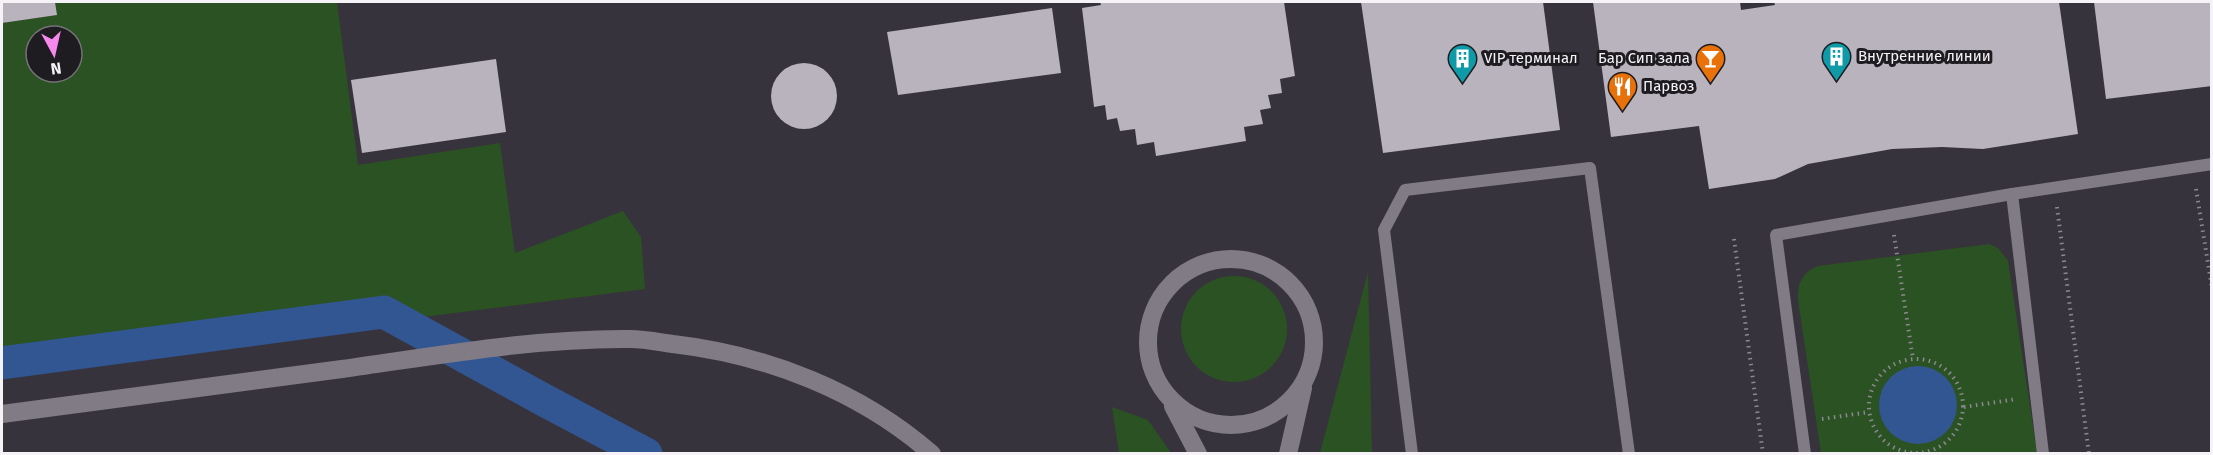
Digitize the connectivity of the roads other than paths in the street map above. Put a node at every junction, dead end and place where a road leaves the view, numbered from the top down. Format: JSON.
{"nodes":[{"id":1,"x":2211,"y":165,"type":"edge"},
{"id":2,"x":2012,"y":194,"type":"junction"},
{"id":3,"x":1305,"y":382,"type":"junction"},
{"id":4,"x":1169,"y":399,"type":"junction"},
{"id":5,"x":2,"y":414,"type":"edge"},
{"id":6,"x":932,"y":453,"type":"edge"},
{"id":7,"x":1198,"y":453,"type":"edge"},
{"id":8,"x":1288,"y":453,"type":"edge"},
{"id":9,"x":1412,"y":453,"type":"edge"},
{"id":10,"x":1629,"y":453,"type":"edge"},
{"id":11,"x":1805,"y":453,"type":"edge"},
{"id":12,"x":2043,"y":453,"type":"edge"}],
"edges":[{"from":1,"to":2,"type":"lane"},
{"from":2,"to":11,"type":"lane"},
{"from":2,"to":12,"type":"lane"},
{"from":3,"to":4,"type":"street"},
{"from":3,"to":4,"type":"street"},
{"from":3,"to":8,"type":"street"},
{"from":4,"to":7,"type":"street"},
{"from":5,"to":6,"type":"street"},
{"from":9,"to":10,"type":"lane"}]}
